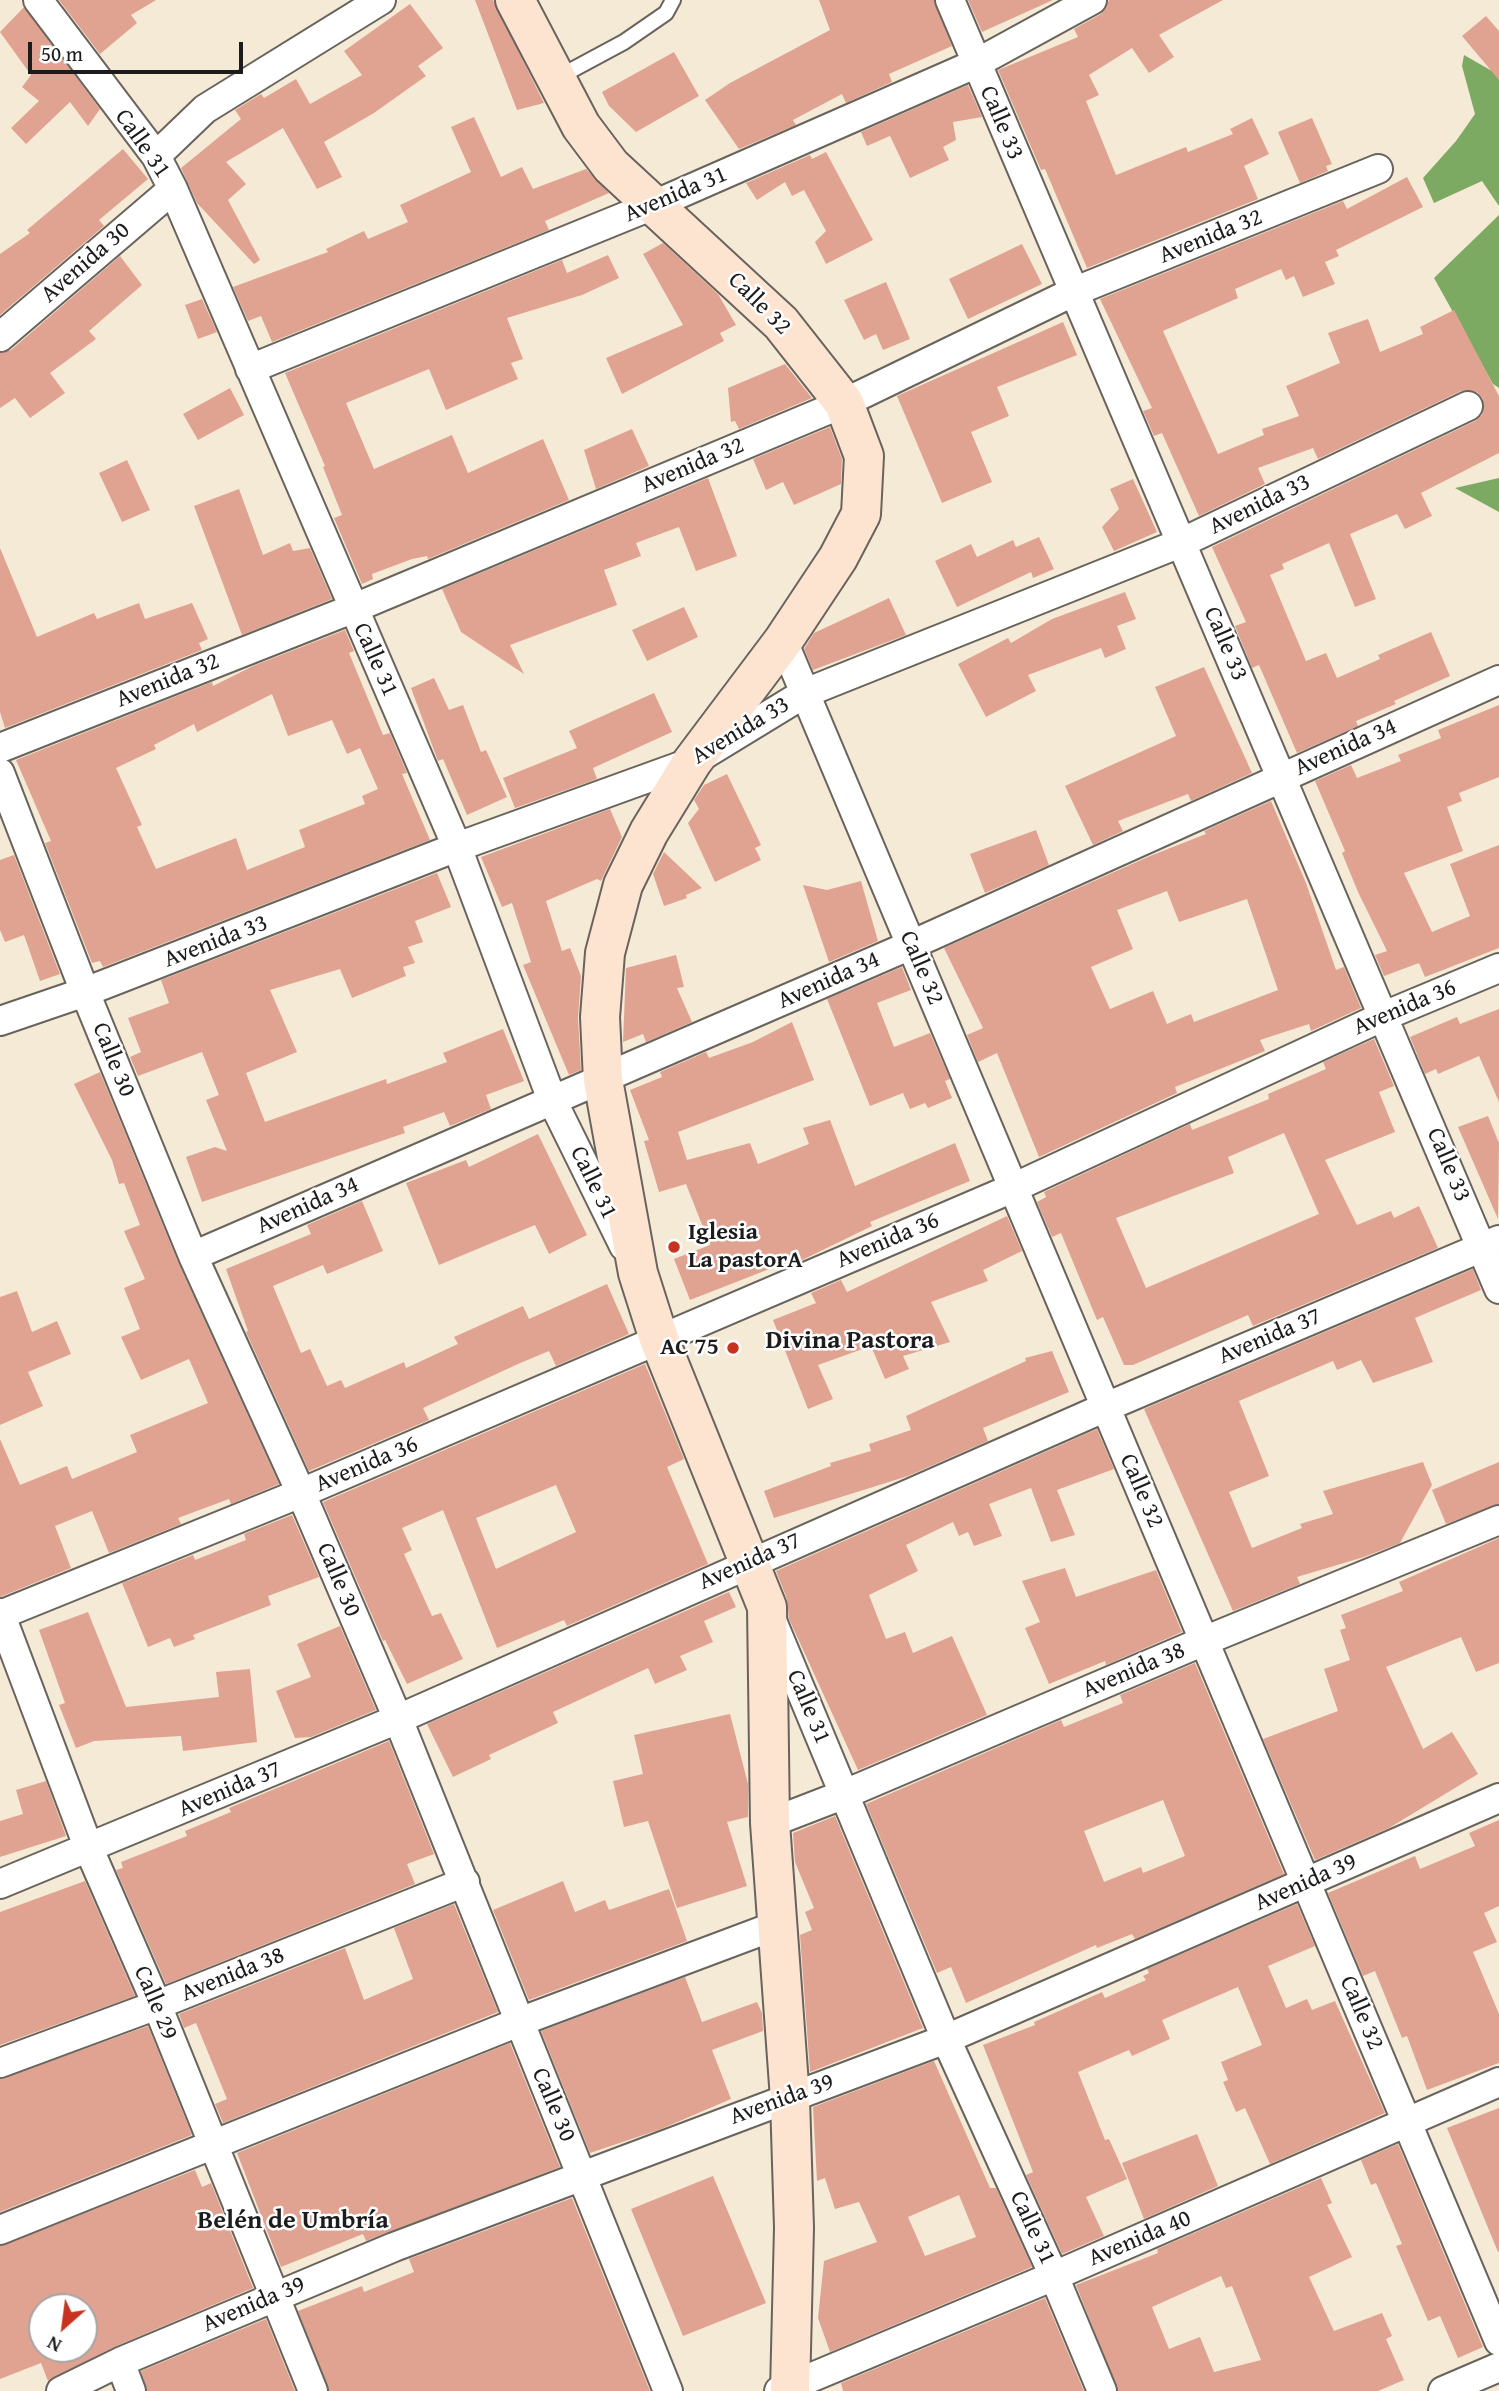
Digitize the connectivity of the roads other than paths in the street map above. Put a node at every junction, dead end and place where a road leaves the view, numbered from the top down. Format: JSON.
{"nodes":[{"id":1,"x":38,"y":0,"type":"edge"},
{"id":2,"x":381,"y":0,"type":"edge"},
{"id":3,"x":515,"y":0,"type":"edge"},
{"id":4,"x":673,"y":0,"type":"edge"},
{"id":5,"x":950,"y":0,"type":"edge"},
{"id":6,"x":1092,"y":0,"type":"edge"},
{"id":7,"x":975,"y":64,"type":"junction"},
{"id":8,"x":555,"y":79,"type":"junction"},
{"id":9,"x":156,"y":156,"type":"junction"},
{"id":10,"x":1378,"y":169,"type":"dead end"},
{"id":11,"x":173,"y":189,"type":"junction"},
{"id":12,"x":656,"y":204,"type":"junction"},
{"id":13,"x":1073,"y":292,"type":"junction"},
{"id":14,"x":0,"y":337,"type":"edge"},
{"id":15,"x":250,"y":369,"type":"junction"},
{"id":16,"x":844,"y":403,"type":"junction"},
{"id":17,"x":1468,"y":405,"type":"dead end"},
{"id":18,"x":1183,"y":542,"type":"junction"},
{"id":19,"x":352,"y":609,"type":"junction"},
{"id":20,"x":783,"y":640,"type":"junction"},
{"id":21,"x":1499,"y":680,"type":"edge"},
{"id":22,"x":805,"y":693,"type":"junction"},
{"id":23,"x":0,"y":748,"type":"edge"},
{"id":24,"x":692,"y":762,"type":"junction"},
{"id":25,"x":0,"y":773,"type":"edge"},
{"id":26,"x":1281,"y":777,"type":"junction"},
{"id":27,"x":457,"y":846,"type":"junction"},
{"id":28,"x":911,"y":945,"type":"junction"},
{"id":29,"x":1499,"y":968,"type":"edge"},
{"id":30,"x":85,"y":992,"type":"junction"},
{"id":31,"x":1384,"y":1016,"type":"junction"},
{"id":32,"x":0,"y":1021,"type":"edge"},
{"id":33,"x":603,"y":1080,"type":"junction"},
{"id":34,"x":552,"y":1100,"type":"junction"},
{"id":35,"x":1013,"y":1188,"type":"junction"},
{"id":36,"x":1491,"y":1243,"type":"edge"},
{"id":37,"x":193,"y":1256,"type":"junction"},
{"id":38,"x":638,"y":1273,"type":"junction"},
{"id":39,"x":1499,"y":1289,"type":"edge"},
{"id":40,"x":659,"y":1339,"type":"junction"},
{"id":41,"x":1105,"y":1407,"type":"junction"},
{"id":42,"x":301,"y":1493,"type":"junction"},
{"id":43,"x":1499,"y":1520,"type":"edge"},
{"id":44,"x":748,"y":1563,"type":"junction"},
{"id":45,"x":766,"y":1607,"type":"junction"},
{"id":46,"x":0,"y":1615,"type":"edge"},
{"id":47,"x":1204,"y":1641,"type":"junction"},
{"id":48,"x":398,"y":1719,"type":"junction"},
{"id":49,"x":845,"y":1794,"type":"junction"},
{"id":50,"x":1499,"y":1798,"type":"edge"},
{"id":51,"x":770,"y":1823,"type":"junction"},
{"id":52,"x":89,"y":1849,"type":"junction"},
{"id":53,"x":465,"y":1882,"type":"junction"},
{"id":54,"x":1306,"y":1883,"type":"junction"},
{"id":55,"x":0,"y":1884,"type":"edge"},
{"id":56,"x":775,"y":1926,"type":"junction"},
{"id":57,"x":157,"y":2005,"type":"junction"},
{"id":58,"x":519,"y":2022,"type":"junction"},
{"id":59,"x":946,"y":2039,"type":"junction"},
{"id":60,"x":0,"y":2063,"type":"edge"},
{"id":61,"x":1499,"y":2082,"type":"edge"},
{"id":62,"x":790,"y":2099,"type":"junction"},
{"id":63,"x":1408,"y":2124,"type":"junction"},
{"id":64,"x":211,"y":2143,"type":"junction"},
{"id":65,"x":584,"y":2178,"type":"junction"},
{"id":66,"x":0,"y":2230,"type":"edge"},
{"id":67,"x":1054,"y":2276,"type":"junction"},
{"id":68,"x":275,"y":2297,"type":"junction"},
{"id":69,"x":1499,"y":2341,"type":"edge"},
{"id":70,"x":120,"y":2361,"type":"junction"},
{"id":71,"x":1499,"y":2367,"type":"edge"},
{"id":72,"x":786,"y":2390,"type":"edge"},
{"id":73,"x":61,"y":2391,"type":"edge"},
{"id":74,"x":131,"y":2391,"type":"edge"},
{"id":75,"x":313,"y":2391,"type":"edge"},
{"id":76,"x":668,"y":2391,"type":"edge"},
{"id":77,"x":1101,"y":2391,"type":"edge"},
{"id":78,"x":1443,"y":2391,"type":"edge"}],
"edges":[{"from":1,"to":9,"type":"street","name":"Calle 31"},
{"from":2,"to":9,"type":"street"},
{"from":3,"to":8,"type":"main road","name":"Calle 32"},
{"from":4,"to":8,"type":"lane"},
{"from":5,"to":7,"type":"street","name":"Calle 33"},
{"from":6,"to":7,"type":"street","name":"Avenida 31"},
{"from":7,"to":12,"type":"street","name":"Avenida 31"},
{"from":7,"to":13,"type":"street","name":"Calle 33"},
{"from":8,"to":12,"type":"main road","name":"Calle 32"},
{"from":9,"to":11,"type":"street","name":"Calle 31"},
{"from":10,"to":13,"type":"street","name":"Avenida 32"},
{"from":11,"to":14,"type":"street","name":"Avenida 30"},
{"from":11,"to":15,"type":"street","name":"Calle 31"},
{"from":12,"to":15,"type":"street","name":"Avenida 31"},
{"from":12,"to":16,"type":"main road","name":"Calle 32"},
{"from":13,"to":16,"type":"street","name":"Avenida 32"},
{"from":13,"to":18,"type":"street","name":"Calle 33"},
{"from":15,"to":19,"type":"street","name":"Calle 31"},
{"from":16,"to":19,"type":"street","name":"Avenida 32"},
{"from":16,"to":20,"type":"main road","name":"Calle 32"},
{"from":17,"to":18,"type":"street","name":"Avenida 33"},
{"from":18,"to":22,"type":"street","name":"Avenida 33"},
{"from":18,"to":26,"type":"street","name":"Calle 33"},
{"from":19,"to":23,"type":"street","name":"Avenida 32"},
{"from":19,"to":27,"type":"street","name":"Calle 31"},
{"from":20,"to":22,"type":"street","name":"Calle 32"},
{"from":20,"to":24,"type":"main road","name":"Calle 32"},
{"from":21,"to":26,"type":"street","name":"Avenida 34"},
{"from":22,"to":24,"type":"street","name":"Avenida 33"},
{"from":22,"to":28,"type":"street","name":"Calle 32"},
{"from":24,"to":27,"type":"street","name":"Avenida 33"},
{"from":24,"to":33,"type":"main road","name":"Calle 32"},
{"from":25,"to":30,"type":"street","name":"Calle 30"},
{"from":26,"to":28,"type":"street","name":"Avenida 34"},
{"from":26,"to":31,"type":"street","name":"Calle 33"},
{"from":27,"to":30,"type":"street","name":"Avenida 33"},
{"from":27,"to":34,"type":"street","name":"Calle 31"},
{"from":28,"to":33,"type":"street","name":"Avenida 34"},
{"from":28,"to":35,"type":"street","name":"Calle 32"},
{"from":29,"to":31,"type":"street","name":"Avenida 36"},
{"from":30,"to":32,"type":"street","name":"Avenida 33"},
{"from":30,"to":37,"type":"street","name":"Calle 30"},
{"from":31,"to":35,"type":"street","name":"Avenida 36"},
{"from":31,"to":36,"type":"street","name":"Calle 33"},
{"from":33,"to":34,"type":"street","name":"Avenida 34"},
{"from":33,"to":38,"type":"main road","name":"Calle 32"},
{"from":34,"to":37,"type":"street","name":"Avenida 34"},
{"from":34,"to":38,"type":"street","name":"Calle 31"},
{"from":35,"to":40,"type":"street","name":"Avenida 36"},
{"from":35,"to":41,"type":"street","name":"Calle 32"},
{"from":36,"to":39,"type":"street","name":"Calle 33"},
{"from":36,"to":41,"type":"street","name":"Avenida 37"},
{"from":37,"to":42,"type":"street","name":"Calle 30"},
{"from":38,"to":40,"type":"main road","name":"Calle 31"},
{"from":40,"to":42,"type":"street","name":"Avenida 36"},
{"from":40,"to":44,"type":"main road","name":"Calle 31"},
{"from":41,"to":44,"type":"street","name":"Avenida 37"},
{"from":41,"to":47,"type":"street","name":"Calle 32"},
{"from":42,"to":46,"type":"street","name":"Avenida 36"},
{"from":42,"to":48,"type":"street","name":"Calle 30"},
{"from":43,"to":47,"type":"street","name":"Avenida 38"},
{"from":44,"to":45,"type":"main road","name":"Calle 31"},
{"from":44,"to":48,"type":"street","name":"Avenida 37"},
{"from":45,"to":49,"type":"street","name":"Calle 31"},
{"from":45,"to":51,"type":"main road"},
{"from":46,"to":52,"type":"street","name":"Calle 29"},
{"from":47,"to":49,"type":"street","name":"Avenida 38"},
{"from":47,"to":54,"type":"street","name":"Calle 32"},
{"from":48,"to":52,"type":"street","name":"Avenida 37"},
{"from":48,"to":53,"type":"street","name":"Calle 30"},
{"from":49,"to":51,"type":"street","name":"Avenida 38"},
{"from":49,"to":59,"type":"street","name":"Calle 31"},
{"from":50,"to":54,"type":"street","name":"Avenida 39"},
{"from":51,"to":56,"type":"main road"},
{"from":52,"to":55,"type":"street","name":"Avenida 37"},
{"from":52,"to":57,"type":"street","name":"Calle 29"},
{"from":53,"to":57,"type":"street","name":"Avenida 38"},
{"from":53,"to":58,"type":"street","name":"Calle 30"},
{"from":54,"to":59,"type":"street","name":"Avenida 39"},
{"from":54,"to":63,"type":"street","name":"Calle 32"},
{"from":56,"to":58,"type":"street"},
{"from":56,"to":62,"type":"main road"},
{"from":57,"to":60,"type":"street","name":"Avenida 38"},
{"from":57,"to":64,"type":"street","name":"Calle 29"},
{"from":58,"to":64,"type":"street"},
{"from":58,"to":65,"type":"street","name":"Calle 30"},
{"from":59,"to":62,"type":"street","name":"Avenida 39"},
{"from":59,"to":67,"type":"street","name":"Calle 31"},
{"from":61,"to":63,"type":"street","name":"Avenida 40"},
{"from":62,"to":65,"type":"street","name":"Avenida 39"},
{"from":62,"to":72,"type":"main road"},
{"from":63,"to":67,"type":"street","name":"Avenida 40"},
{"from":63,"to":69,"type":"street","name":"Calle 32"},
{"from":64,"to":66,"type":"street"},
{"from":64,"to":68,"type":"street","name":"Calle 29"},
{"from":65,"to":68,"type":"street","name":"Avenida 39"},
{"from":65,"to":76,"type":"street","name":"Calle 30"},
{"from":67,"to":72,"type":"street","name":"Avenida 40"},
{"from":67,"to":77,"type":"street","name":"Calle 31"},
{"from":68,"to":70,"type":"street","name":"Avenida 39"},
{"from":68,"to":75,"type":"street","name":"Calle 29"},
{"from":70,"to":73,"type":"street","name":"Avenida 39"},
{"from":70,"to":74,"type":"street"},
{"from":71,"to":78,"type":"street"}]}
